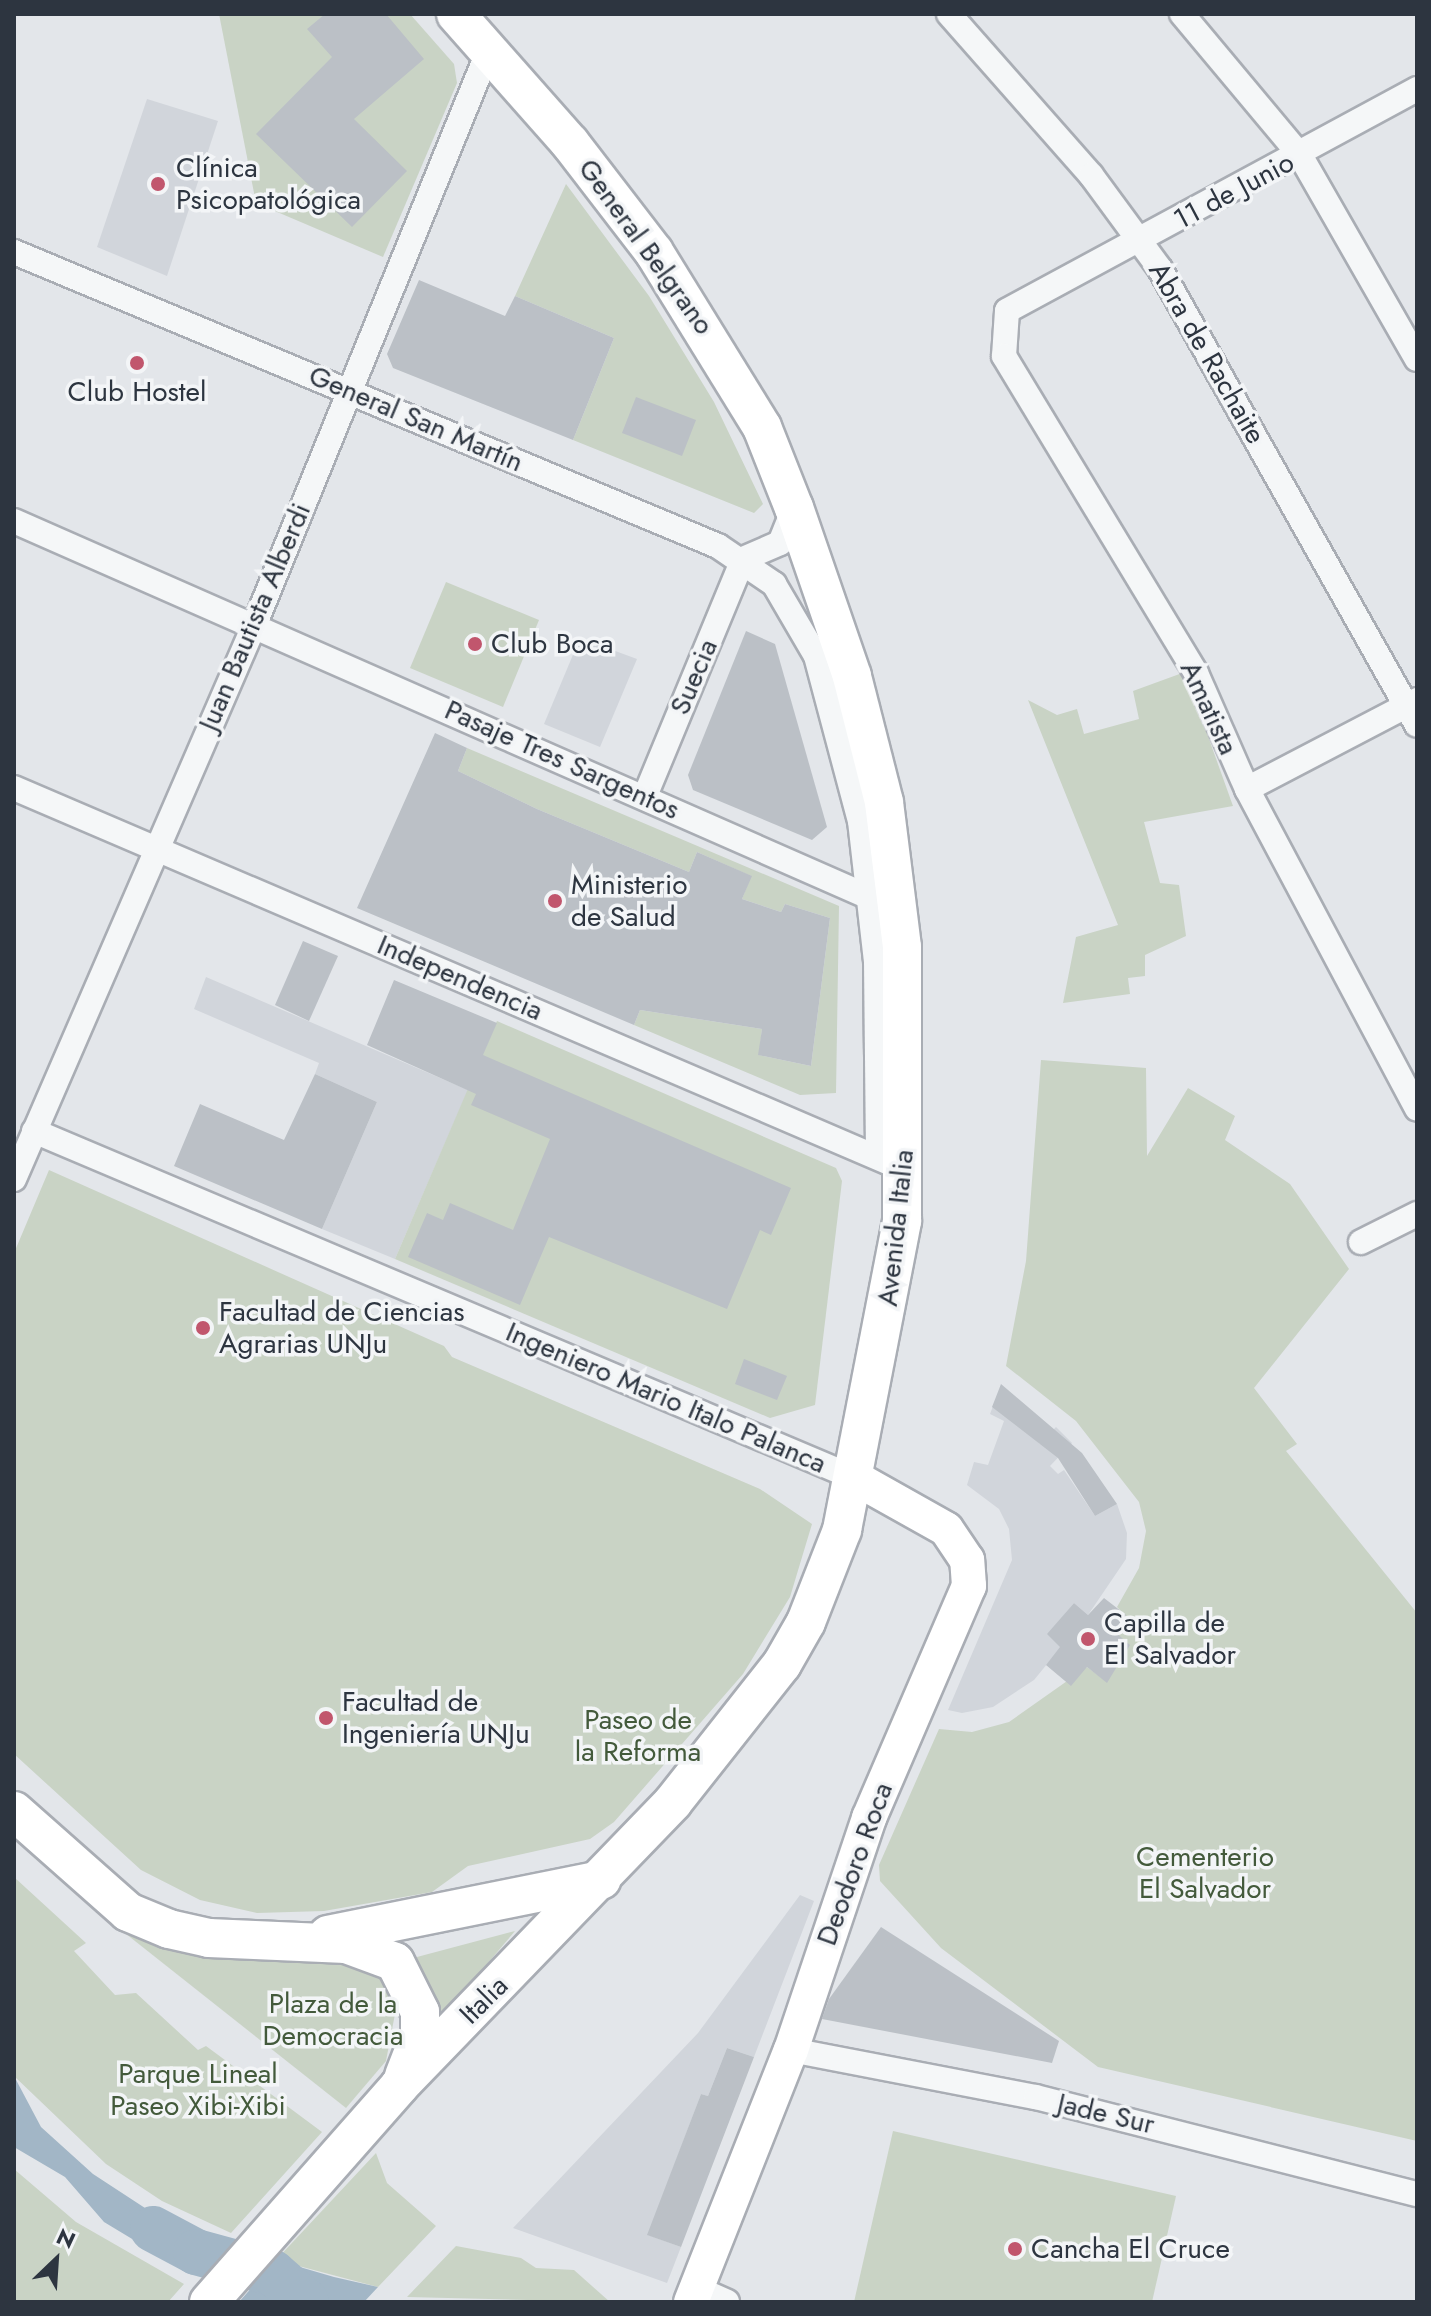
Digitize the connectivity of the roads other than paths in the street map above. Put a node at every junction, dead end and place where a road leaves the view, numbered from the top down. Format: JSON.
{"nodes":[{"id":1,"x":456,"y":14,"type":"edge"},
{"id":2,"x":949,"y":14,"type":"edge"},
{"id":3,"x":1182,"y":14,"type":"edge"},
{"id":4,"x":488,"y":52,"type":"junction"},
{"id":5,"x":1417,"y":89,"type":"edge"},
{"id":6,"x":1300,"y":155,"type":"junction"},
{"id":7,"x":1140,"y":242,"type":"junction"},
{"id":8,"x":14,"y":252,"type":"edge"},
{"id":9,"x":1007,"y":311,"type":"joint"},
{"id":10,"x":1417,"y":359,"type":"edge"},
{"id":11,"x":350,"y":391,"type":"junction"},
{"id":12,"x":794,"y":508,"type":"junction"},
{"id":13,"x":14,"y":521,"type":"edge"},
{"id":14,"x":743,"y":559,"type":"junction"},
{"id":15,"x":254,"y":626,"type":"junction"},
{"id":16,"x":1414,"y":710,"type":"edge"},
{"id":17,"x":14,"y":788,"type":"edge"},
{"id":18,"x":1247,"y":789,"type":"junction"},
{"id":19,"x":645,"y":796,"type":"junction"},
{"id":20,"x":154,"y":847,"type":"junction"},
{"id":21,"x":869,"y":897,"type":"junction"},
{"id":22,"x":1417,"y":1109,"type":"edge"},
{"id":23,"x":34,"y":1131,"type":"junction"},
{"id":24,"x":892,"y":1164,"type":"junction"},
{"id":25,"x":14,"y":1179,"type":"edge"},
{"id":26,"x":1417,"y":1214,"type":"edge"},
{"id":27,"x":1361,"y":1242,"type":"dead end"},
{"id":28,"x":855,"y":1478,"type":"junction"},
{"id":29,"x":14,"y":1811,"type":"edge"},
{"id":30,"x":602,"y":1880,"type":"junction"},
{"id":31,"x":310,"y":1939,"type":"junction"},
{"id":32,"x":791,"y":2050,"type":"junction"},
{"id":33,"x":400,"y":2085,"type":"junction"},
{"id":34,"x":1417,"y":2194,"type":"edge"},
{"id":35,"x":705,"y":2297,"type":"edge"},
{"id":36,"x":209,"y":2302,"type":"edge"}],
"edges":[{"from":1,"to":4,"type":"main road","name":"General Belgrano"},
{"from":2,"to":7,"type":"street","name":"Abra de Rachaite"},
{"from":3,"to":6,"type":"street"},
{"from":4,"to":11,"type":"street","name":"Juan Bautista Alberdi"},
{"from":4,"to":12,"type":"main road","name":"General Belgrano"},
{"from":5,"to":6,"type":"street","name":"11 de Junio"},
{"from":6,"to":7,"type":"street","name":"11 de Junio"},
{"from":6,"to":10,"type":"street"},
{"from":7,"to":9,"type":"street","name":"11 de Junio"},
{"from":7,"to":16,"type":"street","name":"Abra de Rachaite"},
{"from":8,"to":11,"type":"street","name":"General San Martín"},
{"from":9,"to":18,"type":"street","name":"Amatista"},
{"from":11,"to":14,"type":"street","name":"General San Martín"},
{"from":11,"to":15,"type":"street","name":"Juan Bautista Alberdi"},
{"from":12,"to":14,"type":"street"},
{"from":12,"to":24,"type":"main road","name":"Avenida Italia"},
{"from":13,"to":15,"type":"street","name":"Pasaje Tres Sargentos"},
{"from":14,"to":19,"type":"street","name":"Suecia"},
{"from":14,"to":21,"type":"street","name":"Avenida Italia"},
{"from":15,"to":19,"type":"street","name":"Pasaje Tres Sargentos"},
{"from":15,"to":20,"type":"street","name":"Juan Bautista Alberdi"},
{"from":16,"to":18,"type":"street"},
{"from":17,"to":20,"type":"street","name":"Independencia"},
{"from":18,"to":22,"type":"street","name":"Amatista"},
{"from":19,"to":21,"type":"street","name":"Pasaje Tres Sargentos"},
{"from":20,"to":23,"type":"street","name":"Juan Bautista Alberdi"},
{"from":20,"to":24,"type":"street","name":"Independencia"},
{"from":21,"to":24,"type":"street","name":"Avenida Italia"},
{"from":23,"to":25,"type":"street","name":"Juan Bautista Alberdi"},
{"from":23,"to":28,"type":"street","name":"Ingeniero Mario Italo Palanca"},
{"from":24,"to":28,"type":"main road","name":"Avenida Italia"},
{"from":26,"to":27,"type":"street"},
{"from":28,"to":30,"type":"main road","name":"Avenida Italia"},
{"from":28,"to":32,"type":"street","name":"Deodoro Roca"},
{"from":29,"to":31,"type":"main road"},
{"from":30,"to":31,"type":"main road"},
{"from":30,"to":33,"type":"main road","name":"Italia"},
{"from":31,"to":33,"type":"main road"},
{"from":32,"to":34,"type":"street","name":"Jade Sur"},
{"from":32,"to":35,"type":"street","name":"Deodoro Roca"},
{"from":33,"to":36,"type":"main road","name":"Italia"}]}
